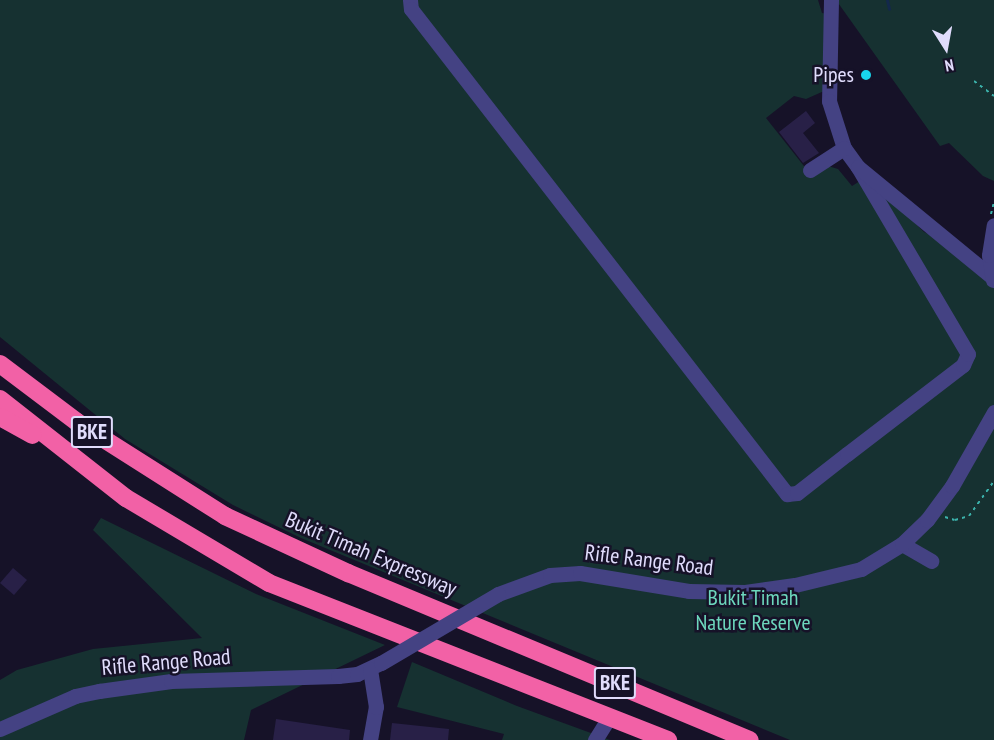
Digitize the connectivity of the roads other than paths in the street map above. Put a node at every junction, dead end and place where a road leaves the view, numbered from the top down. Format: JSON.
{"nodes":[{"id":1,"x":410,"y":0,"type":"edge"},
{"id":2,"x":833,"y":7,"type":"edge"},
{"id":3,"x":844,"y":148,"type":"junction"},
{"id":4,"x":858,"y":167,"type":"junction"},
{"id":5,"x":810,"y":170,"type":"dead end"},
{"id":6,"x":994,"y":225,"type":"edge"},
{"id":7,"x":993,"y":279,"type":"edge"},
{"id":8,"x":0,"y":364,"type":"edge"},
{"id":9,"x":0,"y":399,"type":"edge"},
{"id":10,"x":994,"y":412,"type":"edge"},
{"id":11,"x":0,"y":417,"type":"edge"},
{"id":12,"x":48,"y":440,"type":"junction"},
{"id":13,"x":902,"y":544,"type":"junction"},
{"id":14,"x":931,"y":561,"type":"dead end"},
{"id":15,"x":375,"y":666,"type":"junction"},
{"id":16,"x":610,"y":716,"type":"junction"},
{"id":17,"x":0,"y":729,"type":"edge"},
{"id":18,"x":370,"y":740,"type":"edge"},
{"id":19,"x":595,"y":740,"type":"edge"},
{"id":20,"x":668,"y":740,"type":"edge"},
{"id":21,"x":750,"y":740,"type":"edge"}],
"edges":[{"from":1,"to":4,"type":"street"},
{"from":2,"to":3,"type":"street"},
{"from":3,"to":4,"type":"street"},
{"from":3,"to":5,"type":"street"},
{"from":4,"to":7,"type":"street"},
{"from":6,"to":7,"type":"street"},
{"from":8,"to":21,"type":"highway","name":"Bukit Timah Expressway","number":"BKE"},
{"from":9,"to":12,"type":"highway","number":"BKE"},
{"from":10,"to":13,"type":"street","name":"Rifle Range Road"},
{"from":11,"to":12,"type":"highway"},
{"from":12,"to":16,"type":"highway","number":"BKE"},
{"from":13,"to":14,"type":"street"},
{"from":13,"to":15,"type":"street","name":"Rifle Range Road","bridge":true},
{"from":15,"to":17,"type":"street","name":"Rifle Range Road"},
{"from":15,"to":18,"type":"street"},
{"from":16,"to":19,"type":"street"},
{"from":16,"to":20,"type":"highway","number":"BKE"}]}
